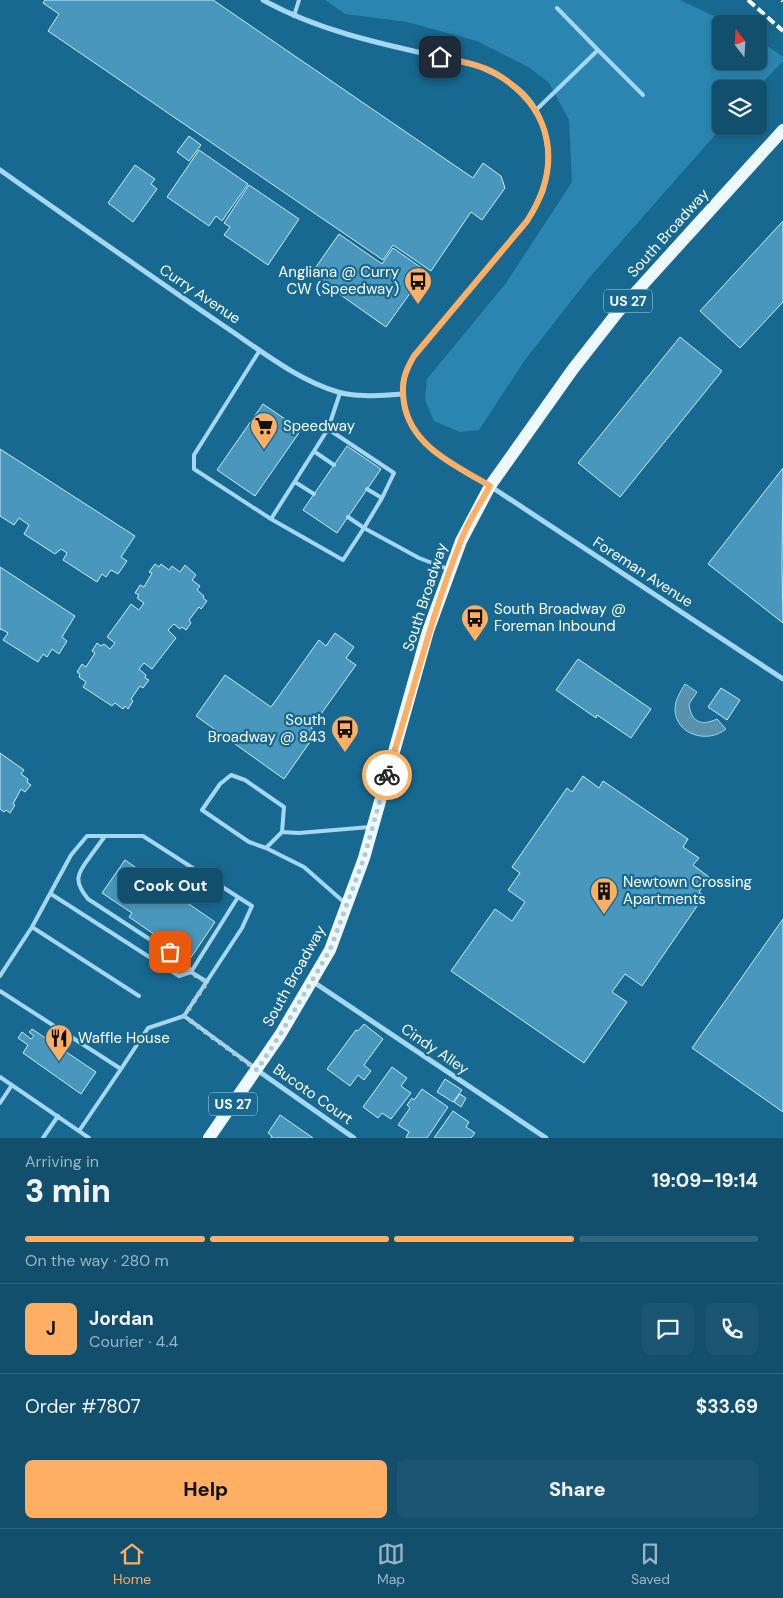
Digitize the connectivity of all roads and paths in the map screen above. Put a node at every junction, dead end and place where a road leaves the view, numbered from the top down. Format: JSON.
{"nodes":[{"id":1,"x":263,"y":0,"type":"edge"},
{"id":2,"x":299,"y":0,"type":"edge"},
{"id":3,"x":558,"y":8,"type":"dead end"},
{"id":4,"x":294,"y":16,"type":"junction"},
{"id":5,"x":598,"y":50,"type":"junction"},
{"id":6,"x":643,"y":95,"type":"dead end"},
{"id":7,"x":536,"y":110,"type":"junction"},
{"id":8,"x":783,"y":130,"type":"edge"},
{"id":9,"x":0,"y":170,"type":"edge"},
{"id":10,"x":260,"y":350,"type":"junction"},
{"id":11,"x":340,"y":393,"type":"junction"},
{"id":12,"x":403,"y":394,"type":"junction"},
{"id":13,"x":328,"y":429,"type":"junction"},
{"id":14,"x":315,"y":452,"type":"junction"},
{"id":15,"x":334,"y":465,"type":"dead end"},
{"id":16,"x":295,"y":482,"type":"junction"},
{"id":17,"x":490,"y":486,"type":"junction"},
{"id":18,"x":367,"y":489,"type":"dead end"},
{"id":19,"x":314,"y":494,"type":"dead end"},
{"id":20,"x":382,"y":498,"type":"junction"},
{"id":21,"x":348,"y":517,"type":"dead end"},
{"id":22,"x":271,"y":519,"type":"junction"},
{"id":23,"x":364,"y":528,"type":"junction"},
{"id":24,"x":450,"y":570,"type":"junction"},
{"id":25,"x":783,"y":679,"type":"edge"},
{"id":26,"x":372,"y":827,"type":"junction"},
{"id":27,"x":282,"y":832,"type":"junction"},
{"id":28,"x":105,"y":836,"type":"junction"},
{"id":29,"x":266,"y":848,"type":"junction"},
{"id":30,"x":51,"y":894,"type":"junction"},
{"id":31,"x":238,"y":897,"type":"junction"},
{"id":32,"x":347,"y":905,"type":"junction"},
{"id":33,"x":32,"y":927,"type":"junction"},
{"id":34,"x":190,"y":972,"type":"junction"},
{"id":35,"x":0,"y":976,"type":"edge"},
{"id":36,"x":311,"y":980,"type":"junction"},
{"id":37,"x":207,"y":982,"type":"junction"},
{"id":38,"x":0,"y":991,"type":"edge"},
{"id":39,"x":140,"y":996,"type":"dead end"},
{"id":40,"x":184,"y":1016,"type":"junction"},
{"id":41,"x":121,"y":1069,"type":"junction"},
{"id":42,"x":257,"y":1070,"type":"junction"},
{"id":43,"x":0,"y":1077,"type":"edge"},
{"id":44,"x":12,"y":1085,"type":"junction"},
{"id":45,"x":0,"y":1103,"type":"edge"},
{"id":46,"x":58,"y":1116,"type":"junction"},
{"id":47,"x":79,"y":1131,"type":"junction"},
{"id":48,"x":42,"y":1138,"type":"edge"},
{"id":49,"x":89,"y":1138,"type":"edge"},
{"id":50,"x":209,"y":1138,"type":"edge"},
{"id":51,"x":354,"y":1138,"type":"edge"},
{"id":52,"x":546,"y":1138,"type":"edge"}],
"edges":[{"from":1,"to":4,"type":"street"},
{"from":2,"to":4,"type":"lane"},
{"from":3,"to":5,"type":"lane"},
{"from":4,"to":7,"type":"street"},
{"from":5,"to":6,"type":"lane"},
{"from":5,"to":7,"type":"lane"},
{"from":7,"to":12,"type":"street"},
{"from":8,"to":17,"type":"main road","name":"South Broadway","number":"US 27"},
{"from":9,"to":10,"type":"street","name":"Curry Avenue"},
{"from":10,"to":11,"type":"street","name":"Curry Avenue"},
{"from":10,"to":22,"type":"lane"},
{"from":11,"to":12,"type":"street","name":"Curry Avenue"},
{"from":11,"to":13,"type":"lane"},
{"from":12,"to":17,"type":"street","name":"Foreman Avenue"},
{"from":13,"to":14,"type":"lane"},
{"from":13,"to":20,"type":"lane"},
{"from":14,"to":15,"type":"lane"},
{"from":14,"to":16,"type":"lane"},
{"from":16,"to":19,"type":"lane"},
{"from":16,"to":22,"type":"lane"},
{"from":17,"to":24,"type":"main road","name":"South Broadway","number":"US 27"},
{"from":17,"to":25,"type":"street","name":"Foreman Avenue"},
{"from":18,"to":20,"type":"lane"},
{"from":20,"to":23,"type":"lane"},
{"from":21,"to":23,"type":"lane"},
{"from":22,"to":23,"type":"lane"},
{"from":23,"to":24,"type":"lane"},
{"from":24,"to":26,"type":"main road","name":"South Broadway","number":"US 27"},
{"from":26,"to":27,"type":"lane"},
{"from":26,"to":32,"type":"main road","name":"South Broadway","number":"US 27"},
{"from":27,"to":29,"type":"lane"},
{"from":27,"to":29,"type":"lane"},
{"from":28,"to":30,"type":"lane"},
{"from":28,"to":31,"type":"lane"},
{"from":28,"to":34,"type":"lane"},
{"from":29,"to":32,"type":"lane"},
{"from":30,"to":33,"type":"lane"},
{"from":30,"to":34,"type":"lane"},
{"from":31,"to":34,"type":"lane"},
{"from":31,"to":37,"type":"lane"},
{"from":32,"to":36,"type":"main road","name":"South Broadway","number":"US 27"},
{"from":33,"to":35,"type":"lane"},
{"from":33,"to":39,"type":"lane"},
{"from":34,"to":37,"type":"lane"},
{"from":36,"to":42,"type":"main road","name":"South Broadway","number":"US 27"},
{"from":36,"to":52,"type":"street","name":"Cindy Alley"},
{"from":37,"to":40,"type":"lane"},
{"from":38,"to":41,"type":"lane"},
{"from":40,"to":41,"type":"lane"},
{"from":40,"to":42,"type":"lane"},
{"from":41,"to":47,"type":"lane"},
{"from":42,"to":50,"type":"main road","name":"South Broadway","number":"US 27"},
{"from":42,"to":51,"type":"street","name":"Bucoto Court"},
{"from":43,"to":44,"type":"lane"},
{"from":44,"to":45,"type":"lane"},
{"from":44,"to":46,"type":"lane"},
{"from":46,"to":47,"type":"lane"},
{"from":46,"to":48,"type":"lane"},
{"from":47,"to":49,"type":"lane"}]}
